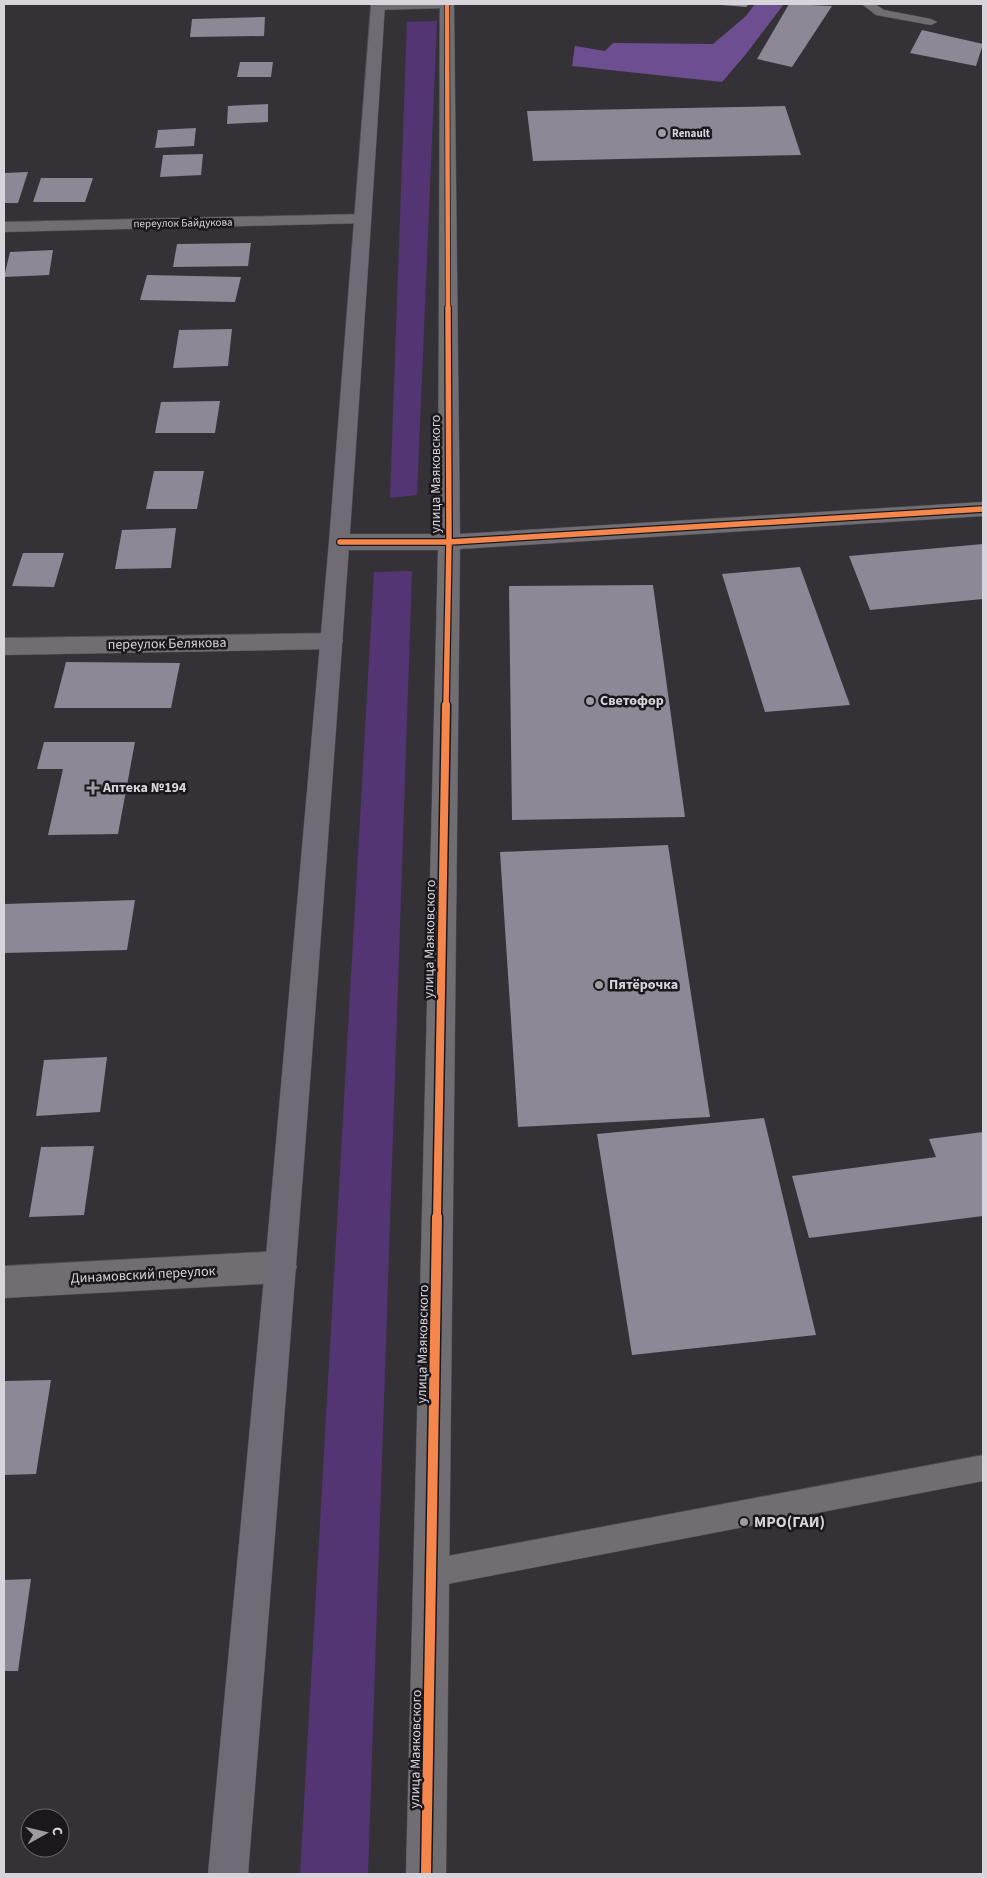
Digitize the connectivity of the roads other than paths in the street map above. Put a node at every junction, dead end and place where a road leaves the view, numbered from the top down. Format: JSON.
{"nodes":[{"id":1,"x":447,"y":4,"type":"edge"},
{"id":2,"x":868,"y":4,"type":"edge"},
{"id":3,"x":378,"y":5,"type":"edge"},
{"id":4,"x":931,"y":22,"type":"dead end"},
{"id":5,"x":362,"y":219,"type":"junction"},
{"id":6,"x":4,"y":227,"type":"edge"},
{"id":7,"x":983,"y":509,"type":"edge"},
{"id":8,"x":340,"y":542,"type":"junction"},
{"id":9,"x":449,"y":542,"type":"junction"},
{"id":10,"x":331,"y":641,"type":"junction"},
{"id":11,"x":4,"y":647,"type":"edge"},
{"id":12,"x":281,"y":1268,"type":"junction"},
{"id":13,"x":4,"y":1282,"type":"edge"},
{"id":14,"x":983,"y":1468,"type":"edge"},
{"id":15,"x":432,"y":1573,"type":"junction"},
{"id":16,"x":228,"y":1874,"type":"edge"},
{"id":17,"x":426,"y":1874,"type":"edge"}],
"edges":[{"from":1,"to":3,"type":"lane"},
{"from":1,"to":9,"type":"street","name":"улица Маяковского"},
{"from":2,"to":4,"type":"lane"},
{"from":3,"to":5,"type":"main road"},
{"from":5,"to":6,"type":"street","name":"переулок Байдукова"},
{"from":5,"to":8,"type":"main road"},
{"from":7,"to":9,"type":"street"},
{"from":8,"to":9,"type":"street"},
{"from":8,"to":10,"type":"main road"},
{"from":9,"to":15,"type":"street","name":"улица Маяковского"},
{"from":10,"to":11,"type":"street","name":"переулок Белякова"},
{"from":10,"to":12,"type":"main road"},
{"from":12,"to":13,"type":"street","name":"Динамовский переулок"},
{"from":12,"to":16,"type":"main road"},
{"from":14,"to":15,"type":"lane"},
{"from":15,"to":17,"type":"street","name":"улица Маяковского"}]}
